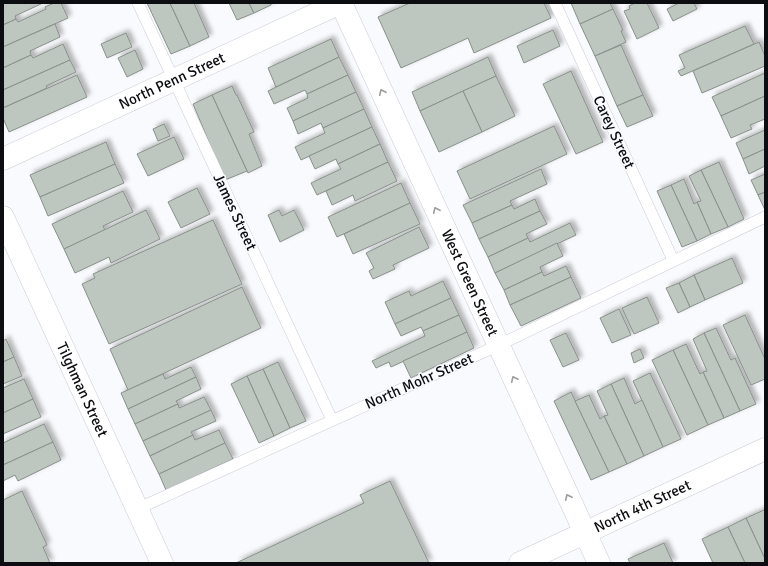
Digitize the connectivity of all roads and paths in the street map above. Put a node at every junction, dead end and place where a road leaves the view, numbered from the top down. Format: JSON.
{"nodes":[{"id":1,"x":138,"y":3,"type":"edge"},
{"id":2,"x":341,"y":3,"type":"edge"},
{"id":3,"x":554,"y":3,"type":"edge"},
{"id":4,"x":174,"y":80,"type":"junction"},
{"id":5,"x":3,"y":159,"type":"edge"},
{"id":6,"x":3,"y":217,"type":"edge"},
{"id":7,"x":765,"y":217,"type":"edge"},
{"id":8,"x":673,"y":260,"type":"junction"},
{"id":9,"x":499,"y":345,"type":"junction"},
{"id":10,"x":332,"y":420,"type":"junction"},
{"id":11,"x":765,"y":449,"type":"edge"},
{"id":12,"x":137,"y":509,"type":"junction"},
{"id":13,"x":585,"y":533,"type":"junction"},
{"id":14,"x":162,"y":563,"type":"edge"},
{"id":15,"x":520,"y":563,"type":"edge"},
{"id":16,"x":599,"y":563,"type":"edge"}],
"edges":[{"from":1,"to":4,"type":"lane","name":"James Street"},
{"from":2,"to":4,"type":"street","name":"North Penn Street"},
{"from":9,"to":2,"type":"street","name":"West Green Street","one_way":true},
{"from":3,"to":8,"type":"lane","name":"Carey Street"},
{"from":4,"to":5,"type":"street","name":"North Penn Street"},
{"from":4,"to":10,"type":"lane","name":"James Street"},
{"from":6,"to":12,"type":"street","name":"Tilghman Street"},
{"from":7,"to":8,"type":"lane","name":"North Mohr Street"},
{"from":8,"to":9,"type":"lane","name":"North Mohr Street"},
{"from":9,"to":10,"type":"lane","name":"North Mohr Street"},
{"from":13,"to":9,"type":"street","name":"West Green Street","one_way":true},
{"from":10,"to":12,"type":"lane","name":"North Mohr Street"},
{"from":11,"to":13,"type":"street","name":"North 4th Street"},
{"from":12,"to":14,"type":"street","name":"Tilghman Street"},
{"from":13,"to":15,"type":"street","name":"North 4th Street"},
{"from":13,"to":16,"type":"street","name":"West Green Street"}]}
